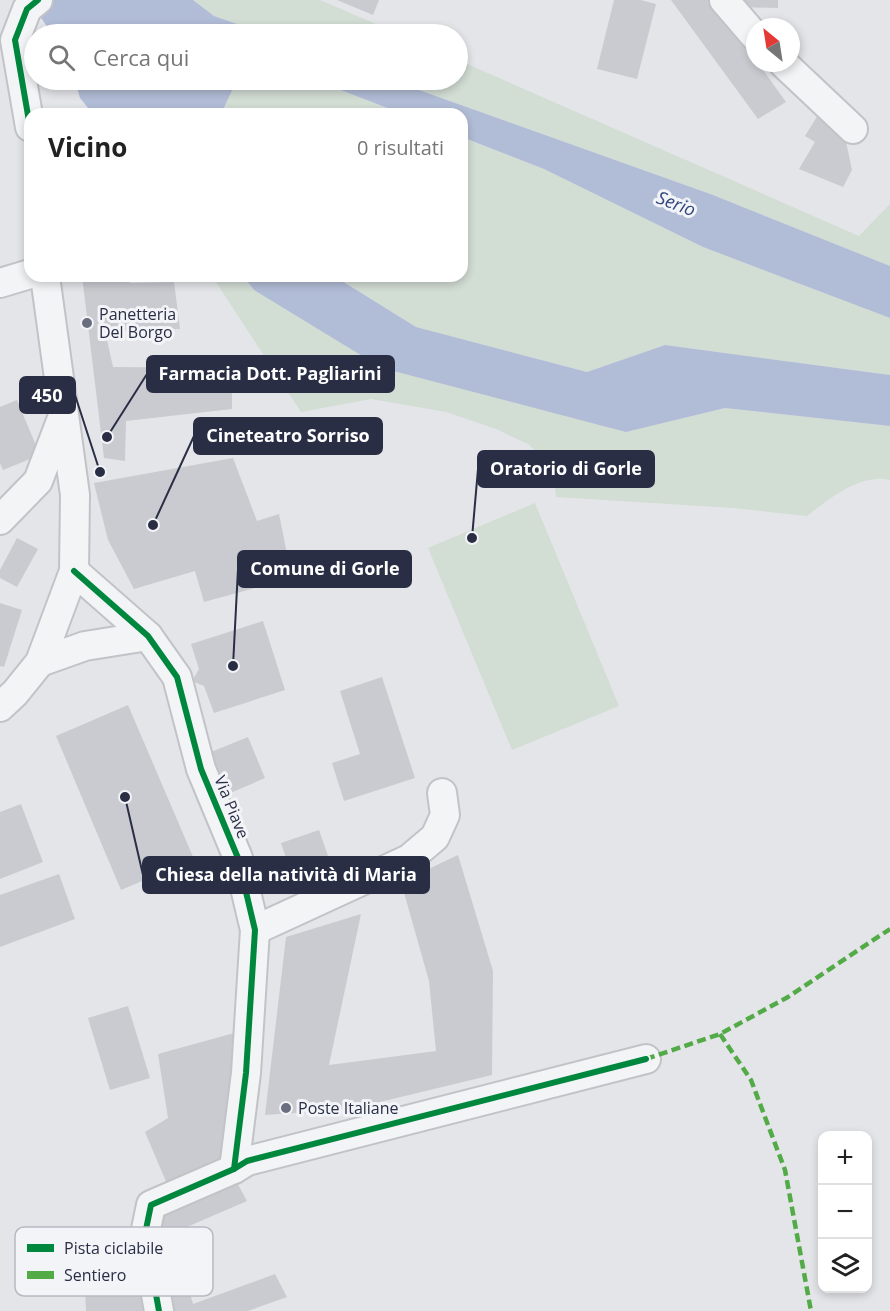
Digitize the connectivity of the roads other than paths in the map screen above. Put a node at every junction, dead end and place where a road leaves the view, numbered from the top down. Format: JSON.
{"nodes":[{"id":1,"x":724,"y":0,"type":"edge"},
{"id":2,"x":33,"y":4,"type":"edge"},
{"id":3,"x":746,"y":26,"type":"edge"},
{"id":4,"x":8,"y":35,"type":"edge"},
{"id":5,"x":793,"y":72,"type":"edge"},
{"id":6,"x":25,"y":108,"type":"edge"},
{"id":7,"x":853,"y":129,"type":"dead end"},
{"id":8,"x":24,"y":276,"type":"edge"},
{"id":9,"x":46,"y":282,"type":"edge"},
{"id":10,"x":0,"y":283,"type":"edge"},
{"id":11,"x":65,"y":410,"type":"junction"},
{"id":12,"x":38,"y":481,"type":"junction"},
{"id":13,"x":75,"y":495,"type":"junction"},
{"id":14,"x":0,"y":520,"type":"edge"},
{"id":15,"x":74,"y":571,"type":"junction"},
{"id":16,"x":148,"y":636,"type":"junction"},
{"id":17,"x":40,"y":662,"type":"junction"},
{"id":18,"x":0,"y":707,"type":"edge"},
{"id":19,"x":442,"y":793,"type":"dead end"},
{"id":20,"x":255,"y":930,"type":"junction"},
{"id":21,"x":639,"y":1061,"type":"dead end"},
{"id":22,"x":234,"y":1168,"type":"junction"},
{"id":23,"x":146,"y":1227,"type":"edge"},
{"id":24,"x":156,"y":1296,"type":"edge"},
{"id":25,"x":159,"y":1311,"type":"edge"}],
"edges":[{"from":1,"to":3,"type":"street"},
{"from":2,"to":4,"type":"street"},
{"from":4,"to":6,"type":"street"},
{"from":5,"to":7,"type":"street"},
{"from":8,"to":10,"type":"street"},
{"from":9,"to":11,"type":"street"},
{"from":11,"to":12,"type":"street"},
{"from":11,"to":13,"type":"street"},
{"from":12,"to":13,"type":"street"},
{"from":12,"to":14,"type":"street"},
{"from":13,"to":15,"type":"street"},
{"from":15,"to":16,"type":"street","name":"Via Piave"},
{"from":15,"to":17,"type":"street"},
{"from":16,"to":17,"type":"street"},
{"from":16,"to":20,"type":"street","name":"Via Piave"},
{"from":17,"to":18,"type":"street"},
{"from":19,"to":20,"type":"street"},
{"from":20,"to":22,"type":"street","name":"Via Piave"},
{"from":21,"to":22,"type":"street"},
{"from":22,"to":23,"type":"street"},
{"from":24,"to":25,"type":"street"}]}
